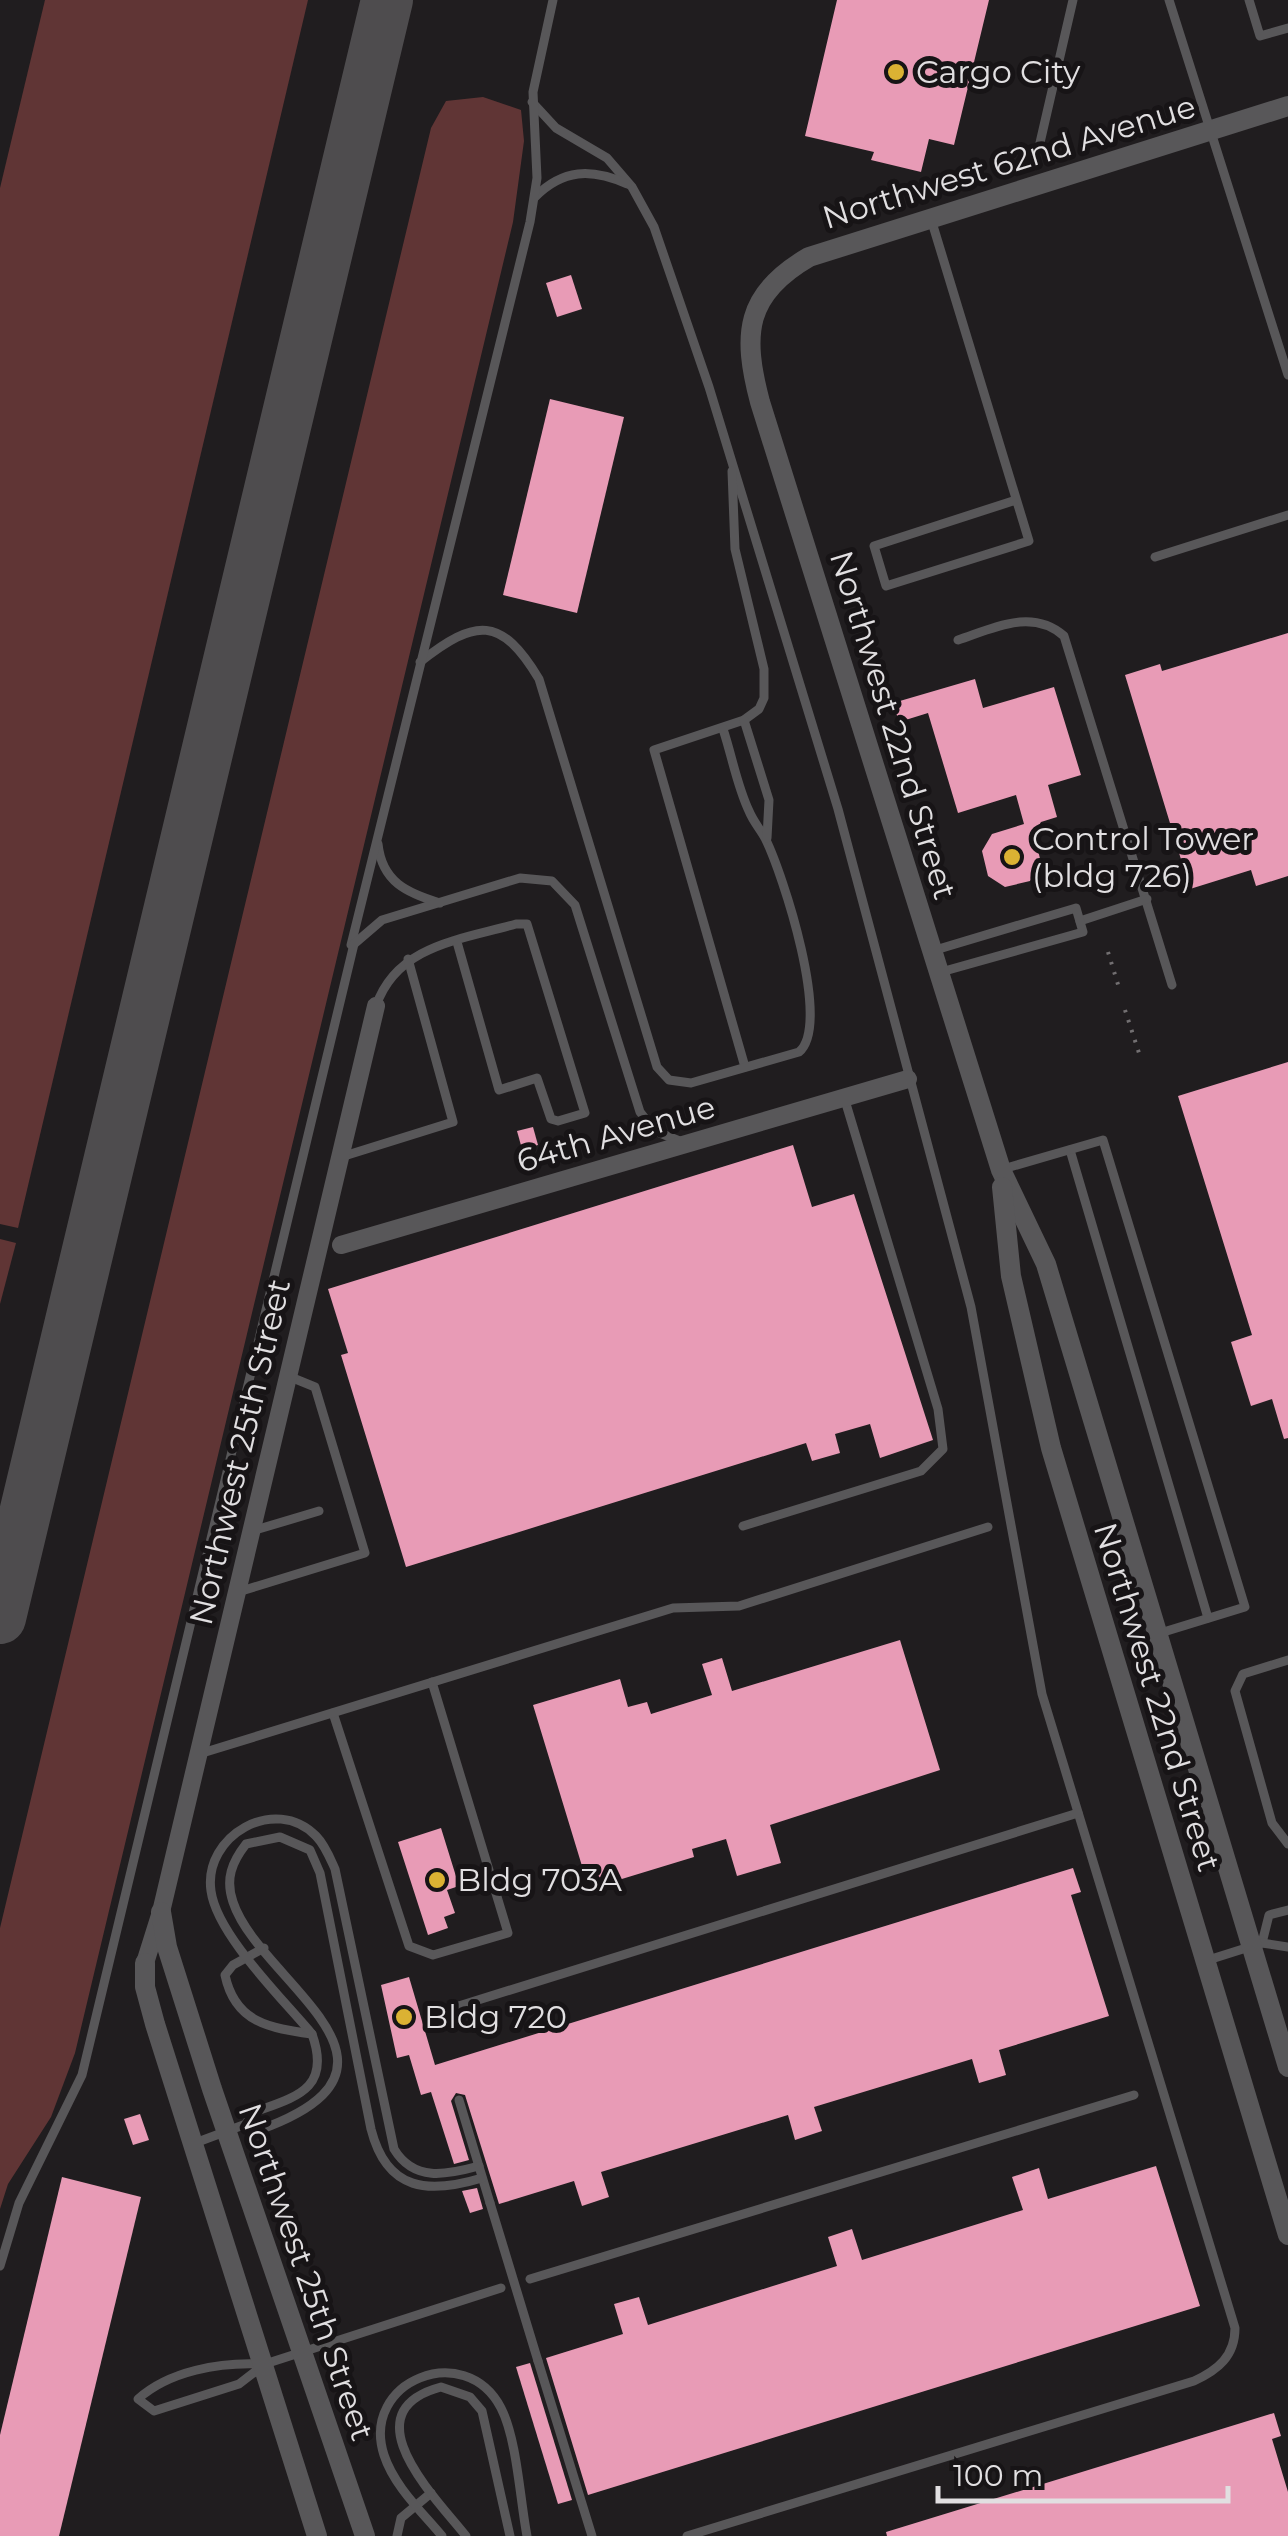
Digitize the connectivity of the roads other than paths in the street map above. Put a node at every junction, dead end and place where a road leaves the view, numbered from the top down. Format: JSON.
{"nodes":[{"id":1,"x":553,"y":0,"type":"edge"},
{"id":2,"x":1074,"y":0,"type":"edge"},
{"id":3,"x":1168,"y":0,"type":"edge"},
{"id":4,"x":1248,"y":0,"type":"edge"},
{"id":5,"x":1288,"y":28,"type":"edge"},
{"id":6,"x":532,"y":102,"type":"junction"},
{"id":7,"x":1288,"y":106,"type":"edge"},
{"id":8,"x":1211,"y":130,"type":"junction"},
{"id":9,"x":1039,"y":147,"type":"dead end"},
{"id":10,"x":632,"y":187,"type":"junction"},
{"id":11,"x":535,"y":197,"type":"junction"},
{"id":12,"x":931,"y":220,"type":"junction"},
{"id":13,"x":760,"y":296,"type":"joint"},
{"id":14,"x":1288,"y":374,"type":"edge"},
{"id":15,"x":732,"y":463,"type":"junction"},
{"id":16,"x":1016,"y":500,"type":"junction"},
{"id":17,"x":1288,"y":515,"type":"edge"},
{"id":18,"x":1155,"y":558,"type":"dead end"},
{"id":19,"x":958,"y":640,"type":"dead end"},
{"id":20,"x":420,"y":662,"type":"junction"},
{"id":21,"x":744,"y":720,"type":"junction"},
{"id":22,"x":724,"y":729,"type":"junction"},
{"id":23,"x":378,"y":836,"type":"junction"},
{"id":24,"x":766,"y":840,"type":"junction"},
{"id":25,"x":1147,"y":899,"type":"junction"},
{"id":26,"x":440,"y":903,"type":"junction"},
{"id":27,"x":1080,"y":920,"type":"junction"},
{"id":28,"x":456,"y":942,"type":"junction"},
{"id":29,"x":932,"y":951,"type":"junction"},
{"id":30,"x":348,"y":957,"type":"junction"},
{"id":31,"x":408,"y":959,"type":"junction"},
{"id":32,"x":938,"y":972,"type":"junction"},
{"id":33,"x":1172,"y":985,"type":"dead end"},
{"id":34,"x":376,"y":1006,"type":"joint"},
{"id":35,"x":746,"y":1067,"type":"junction"},
{"id":36,"x":908,"y":1078,"type":"junction"},
{"id":37,"x":844,"y":1098,"type":"junction"},
{"id":38,"x":689,"y":1144,"type":"junction"},
{"id":39,"x":1070,"y":1150,"type":"junction"},
{"id":40,"x":340,"y":1158,"type":"junction"},
{"id":41,"x":1001,"y":1170,"type":"junction"},
{"id":42,"x":342,"y":1245,"type":"dead end"},
{"id":43,"x":288,"y":1376,"type":"junction"},
{"id":44,"x":319,"y":1511,"type":"dead end"},
{"id":45,"x":743,"y":1526,"type":"dead end"},
{"id":46,"x":988,"y":1527,"type":"dead end"},
{"id":47,"x":252,"y":1531,"type":"junction"},
{"id":48,"x":238,"y":1592,"type":"junction"},
{"id":49,"x":1208,"y":1618,"type":"junction"},
{"id":50,"x":1156,"y":1634,"type":"junction"},
{"id":51,"x":1288,"y":1660,"type":"edge"},
{"id":52,"x":432,"y":1682,"type":"junction"},
{"id":53,"x":333,"y":1713,"type":"junction"},
{"id":54,"x":199,"y":1754,"type":"junction"},
{"id":55,"x":1078,"y":1813,"type":"junction"},
{"id":56,"x":1288,"y":1844,"type":"edge"},
{"id":57,"x":1288,"y":1910,"type":"edge"},
{"id":58,"x":161,"y":1912,"type":"junction"},
{"id":59,"x":1256,"y":1944,"type":"junction"},
{"id":60,"x":1288,"y":1947,"type":"edge"},
{"id":61,"x":264,"y":1948,"type":"junction"},
{"id":62,"x":249,"y":1956,"type":"junction"},
{"id":63,"x":1205,"y":1960,"type":"junction"},
{"id":64,"x":145,"y":1963,"type":"joint"},
{"id":65,"x":430,"y":2014,"type":"dead end"},
{"id":66,"x":312,"y":2034,"type":"junction"},
{"id":67,"x":1288,"y":2067,"type":"edge"},
{"id":68,"x":1134,"y":2095,"type":"dead end"},
{"id":69,"x":459,"y":2100,"type":"dead end"},
{"id":70,"x":237,"y":2127,"type":"junction"},
{"id":71,"x":194,"y":2143,"type":"junction"},
{"id":72,"x":478,"y":2166,"type":"junction"},
{"id":73,"x":482,"y":2178,"type":"junction"},
{"id":74,"x":1288,"y":2235,"type":"edge"},
{"id":75,"x":0,"y":2266,"type":"edge"},
{"id":76,"x":530,"y":2279,"type":"dead end"},
{"id":77,"x":501,"y":2288,"type":"dead end"},
{"id":78,"x":302,"y":2352,"type":"junction"},
{"id":79,"x":265,"y":2364,"type":"junction"},
{"id":80,"x":431,"y":2493,"type":"junction"},
{"id":81,"x":416,"y":2505,"type":"junction"},
{"id":82,"x":317,"y":2536,"type":"edge"},
{"id":83,"x":365,"y":2536,"type":"edge"},
{"id":84,"x":398,"y":2536,"type":"edge"},
{"id":85,"x":442,"y":2536,"type":"edge"},
{"id":86,"x":466,"y":2536,"type":"edge"},
{"id":87,"x":510,"y":2536,"type":"edge"},
{"id":88,"x":527,"y":2536,"type":"edge"},
{"id":89,"x":592,"y":2536,"type":"edge"},
{"id":90,"x":687,"y":2536,"type":"edge"}],
"edges":[{"from":1,"to":6,"type":"lane"},
{"from":2,"to":9,"type":"lane"},
{"from":3,"to":8,"type":"lane"},
{"from":4,"to":5,"type":"lane"},
{"from":6,"to":10,"type":"lane"},
{"from":6,"to":11,"type":"lane"},
{"from":7,"to":8,"type":"street","name":"Northwest 62nd Avenue"},
{"from":8,"to":12,"type":"street","name":"Northwest 62nd Avenue"},
{"from":8,"to":14,"type":"lane"},
{"from":10,"to":11,"type":"lane"},
{"from":10,"to":15,"type":"lane"},
{"from":11,"to":20,"type":"lane"},
{"from":12,"to":13,"type":"street","name":"Northwest 62nd Avenue"},
{"from":12,"to":16,"type":"lane"},
{"from":13,"to":29,"type":"street","name":"Northwest 22nd Street"},
{"from":15,"to":21,"type":"lane"},
{"from":15,"to":36,"type":"lane"},
{"from":16,"to":16,"type":"lane"},
{"from":17,"to":18,"type":"lane"},
{"from":19,"to":25,"type":"lane"},
{"from":20,"to":23,"type":"lane"},
{"from":20,"to":35,"type":"lane"},
{"from":21,"to":22,"type":"lane"},
{"from":21,"to":24,"type":"lane"},
{"from":22,"to":24,"type":"lane"},
{"from":22,"to":35,"type":"lane"},
{"from":23,"to":26,"type":"lane"},
{"from":23,"to":30,"type":"lane"},
{"from":24,"to":35,"type":"lane"},
{"from":25,"to":27,"type":"lane"},
{"from":25,"to":33,"type":"lane"},
{"from":26,"to":30,"type":"lane"},
{"from":26,"to":38,"type":"lane"},
{"from":27,"to":29,"type":"lane"},
{"from":27,"to":32,"type":"lane"},
{"from":28,"to":28,"type":"lane"},
{"from":28,"to":31,"type":"lane"},
{"from":29,"to":32,"type":"street","name":"Northwest 22nd Street"},
{"from":30,"to":75,"type":"lane"},
{"from":31,"to":34,"type":"lane"},
{"from":31,"to":40,"type":"lane"},
{"from":32,"to":41,"type":"street","name":"Northwest 22nd Street"},
{"from":34,"to":40,"type":"street","name":"Northwest 25th Street"},
{"from":36,"to":37,"type":"street","name":"64th Avenue"},
{"from":36,"to":55,"type":"lane"},
{"from":37,"to":38,"type":"street","name":"64th Avenue"},
{"from":37,"to":45,"type":"lane"},
{"from":38,"to":42,"type":"street","name":"64th Avenue"},
{"from":39,"to":41,"type":"lane"},
{"from":39,"to":49,"type":"lane"},
{"from":39,"to":49,"type":"lane"},
{"from":40,"to":43,"type":"street","name":"Northwest 25th Street"},
{"from":41,"to":50,"type":"street","name":"Northwest 22nd Street"},
{"from":41,"to":63,"type":"street","name":"Northwest 22nd Street"},
{"from":43,"to":47,"type":"street","name":"Northwest 25th Street"},
{"from":43,"to":48,"type":"lane"},
{"from":44,"to":47,"type":"lane"},
{"from":46,"to":52,"type":"lane"},
{"from":47,"to":48,"type":"street","name":"Northwest 25th Street"},
{"from":48,"to":54,"type":"street","name":"Northwest 25th Street"},
{"from":49,"to":50,"type":"lane"},
{"from":50,"to":59,"type":"street","name":"Northwest 22nd Street"},
{"from":51,"to":56,"type":"lane"},
{"from":52,"to":53,"type":"lane"},
{"from":52,"to":53,"type":"lane"},
{"from":53,"to":54,"type":"lane"},
{"from":54,"to":58,"type":"street","name":"Northwest 25th Street"},
{"from":55,"to":65,"type":"lane"},
{"from":55,"to":90,"type":"lane"},
{"from":57,"to":59,"type":"lane"},
{"from":58,"to":64,"type":"street","name":"Northwest 25th Street"},
{"from":58,"to":70,"type":"street","name":"Northwest 25th Street"},
{"from":59,"to":60,"type":"lane"},
{"from":59,"to":63,"type":"lane"},
{"from":59,"to":67,"type":"street","name":"Northwest 22nd Street"},
{"from":61,"to":62,"type":"lane"},
{"from":61,"to":70,"type":"lane"},
{"from":61,"to":73,"type":"lane"},
{"from":62,"to":66,"type":"lane"},
{"from":62,"to":66,"type":"lane"},
{"from":62,"to":72,"type":"lane"},
{"from":63,"to":74,"type":"street","name":"Northwest 22nd Street"},
{"from":64,"to":71,"type":"street","name":"Northwest 25th Street"},
{"from":66,"to":70,"type":"lane"},
{"from":68,"to":76,"type":"lane"},
{"from":69,"to":72,"type":"lane"},
{"from":70,"to":71,"type":"lane"},
{"from":70,"to":78,"type":"street","name":"Northwest 25th Street"},
{"from":71,"to":79,"type":"street","name":"Northwest 25th Street"},
{"from":72,"to":73,"type":"lane"},
{"from":73,"to":89,"type":"lane","bridge":true},
{"from":77,"to":78,"type":"lane"},
{"from":78,"to":79,"type":"lane"},
{"from":78,"to":83,"type":"street","name":"Northwest 25th Street"},
{"from":79,"to":79,"type":"lane"},
{"from":79,"to":82,"type":"street","name":"Northwest 25th Street"},
{"from":80,"to":81,"type":"lane"},
{"from":80,"to":86,"type":"lane"},
{"from":80,"to":87,"type":"lane"},
{"from":81,"to":84,"type":"lane"},
{"from":81,"to":85,"type":"lane"},
{"from":81,"to":88,"type":"lane"}]}
